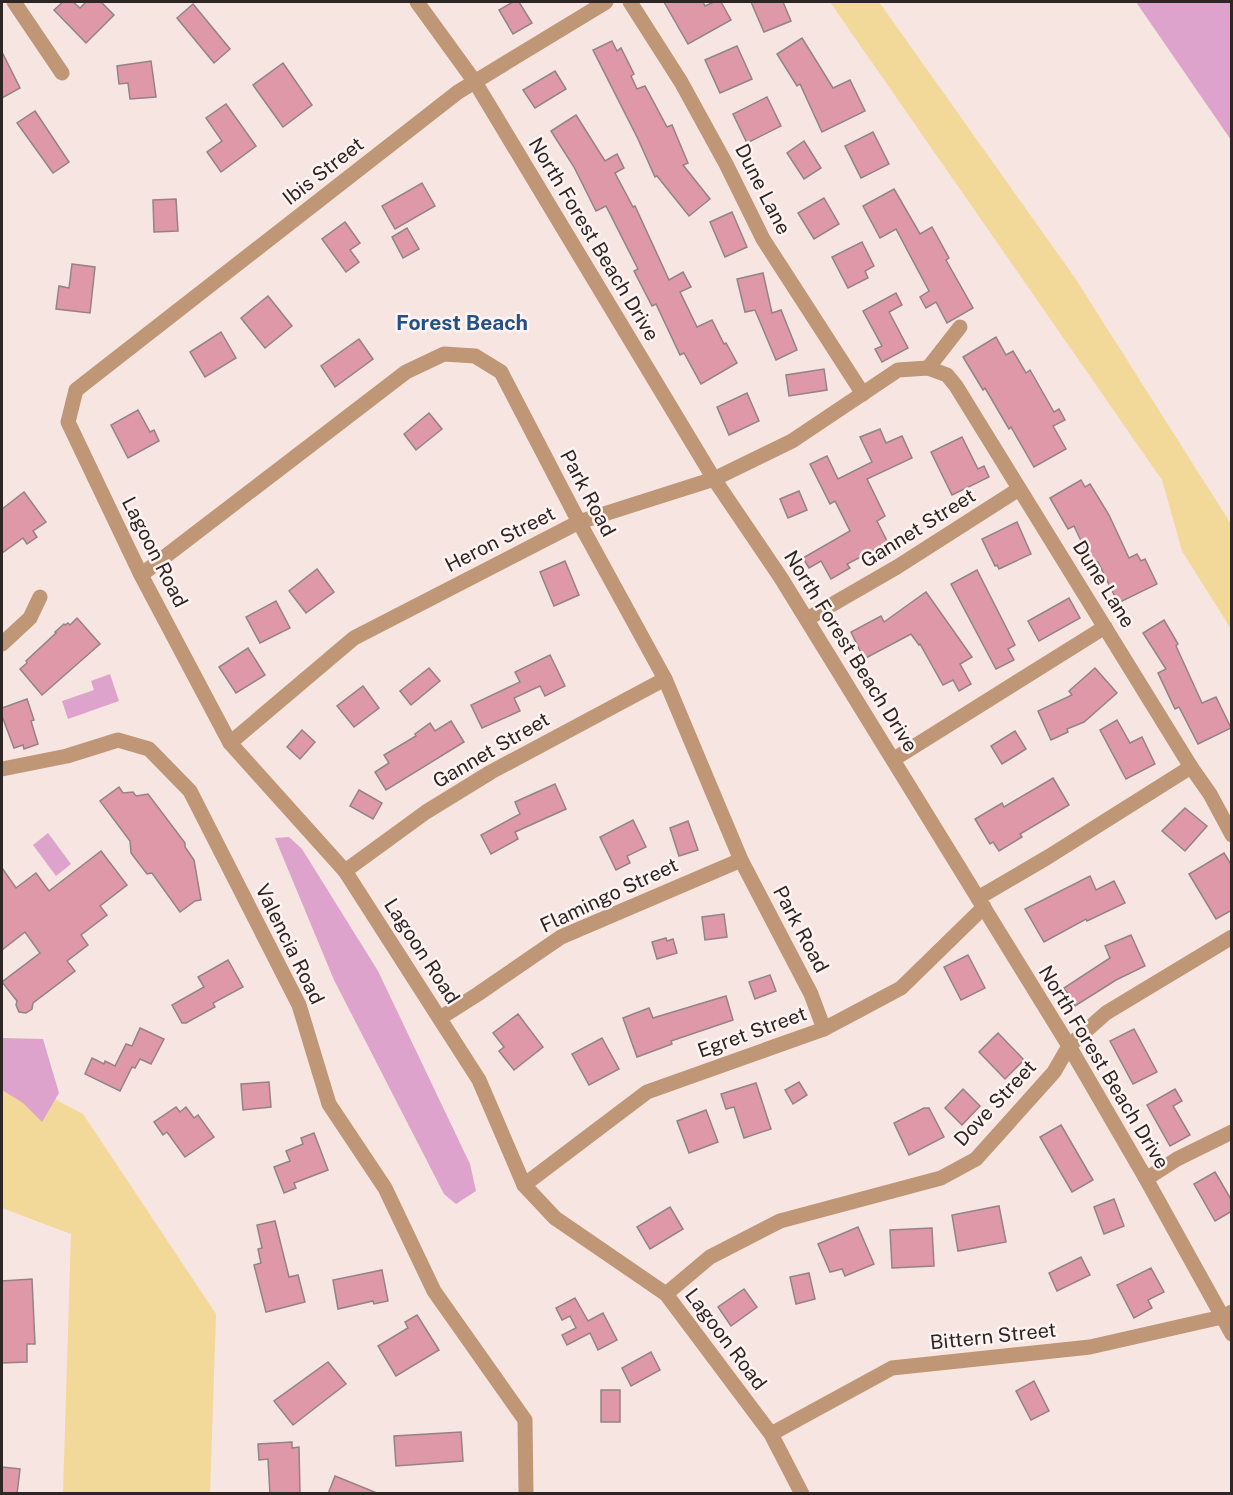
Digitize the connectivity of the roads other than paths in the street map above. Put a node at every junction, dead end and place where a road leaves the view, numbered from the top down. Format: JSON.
{"nodes":[{"id":1,"x":14,"y":2,"type":"edge"},
{"id":2,"x":417,"y":2,"type":"edge"},
{"id":3,"x":606,"y":2,"type":"edge"},
{"id":4,"x":630,"y":2,"type":"edge"},
{"id":5,"x":62,"y":73,"type":"dead end"},
{"id":6,"x":475,"y":82,"type":"junction"},
{"id":7,"x":960,"y":327,"type":"dead end"},
{"id":8,"x":928,"y":368,"type":"junction"},
{"id":9,"x":76,"y":390,"type":"joint"},
{"id":10,"x":863,"y":394,"type":"junction"},
{"id":11,"x":714,"y":479,"type":"junction"},
{"id":12,"x":1019,"y":489,"type":"junction"},
{"id":13,"x":579,"y":522,"type":"junction"},
{"id":14,"x":141,"y":575,"type":"junction"},
{"id":15,"x":39,"y":597,"type":"dead end"},
{"id":16,"x":807,"y":619,"type":"junction"},
{"id":17,"x":1104,"y":627,"type":"junction"},
{"id":18,"x":2,"y":644,"type":"edge"},
{"id":19,"x":665,"y":680,"type":"junction"},
{"id":20,"x":230,"y":743,"type":"junction"},
{"id":21,"x":894,"y":759,"type":"junction"},
{"id":22,"x":1191,"y":767,"type":"junction"},
{"id":23,"x":2,"y":769,"type":"edge"},
{"id":24,"x":1232,"y":835,"type":"edge"},
{"id":25,"x":741,"y":860,"type":"junction"},
{"id":26,"x":345,"y":871,"type":"junction"},
{"id":27,"x":981,"y":903,"type":"junction"},
{"id":28,"x":1232,"y":937,"type":"edge"},
{"id":29,"x":440,"y":1018,"type":"junction"},
{"id":30,"x":824,"y":1029,"type":"junction"},
{"id":31,"x":1069,"y":1046,"type":"junction"},
{"id":32,"x":1232,"y":1132,"type":"edge"},
{"id":33,"x":1145,"y":1177,"type":"junction"},
{"id":34,"x":524,"y":1185,"type":"junction"},
{"id":35,"x":666,"y":1294,"type":"junction"},
{"id":36,"x":1227,"y":1315,"type":"edge"},
{"id":37,"x":1232,"y":1334,"type":"edge"},
{"id":38,"x":771,"y":1434,"type":"junction"},
{"id":39,"x":526,"y":1494,"type":"edge"},
{"id":40,"x":802,"y":1494,"type":"edge"}],
"edges":[{"from":1,"to":5,"type":"street"},
{"from":2,"to":6,"type":"street","name":"North Forest Beach Drive"},
{"from":3,"to":6,"type":"street","name":"Ibis Street"},
{"from":4,"to":10,"type":"street","name":"Dune Lane"},
{"from":6,"to":9,"type":"street","name":"Ibis Street"},
{"from":6,"to":11,"type":"street","name":"North Forest Beach Drive"},
{"from":7,"to":8,"type":"street"},
{"from":8,"to":10,"type":"street","name":"Heron Street"},
{"from":8,"to":12,"type":"street","name":"Dune Lane"},
{"from":9,"to":14,"type":"street","name":"Lagoon Road"},
{"from":10,"to":11,"type":"street","name":"Heron Street"},
{"from":11,"to":13,"type":"street","name":"Heron Street"},
{"from":11,"to":16,"type":"street","name":"North Forest Beach Drive"},
{"from":12,"to":16,"type":"street","name":"Gannet Street"},
{"from":12,"to":17,"type":"street","name":"Dune Lane"},
{"from":13,"to":14,"type":"street","name":"Park Road"},
{"from":13,"to":19,"type":"street","name":"Park Road"},
{"from":13,"to":20,"type":"street","name":"Heron Street"},
{"from":14,"to":20,"type":"street","name":"Lagoon Road"},
{"from":15,"to":18,"type":"street"},
{"from":16,"to":21,"type":"street","name":"North Forest Beach Drive"},
{"from":17,"to":21,"type":"street"},
{"from":17,"to":22,"type":"street","name":"Dune Lane"},
{"from":19,"to":25,"type":"street","name":"Park Road"},
{"from":19,"to":26,"type":"street","name":"Gannet Street"},
{"from":20,"to":26,"type":"street","name":"Lagoon Road"},
{"from":21,"to":27,"type":"street","name":"North Forest Beach Drive"},
{"from":22,"to":24,"type":"street","name":"Dune Lane"},
{"from":22,"to":27,"type":"street","name":"Egret Street"},
{"from":23,"to":39,"type":"street","name":"Valencia Road"},
{"from":25,"to":29,"type":"street","name":"Flamingo Street"},
{"from":25,"to":30,"type":"street","name":"Park Road"},
{"from":26,"to":29,"type":"street","name":"Lagoon Road"},
{"from":27,"to":30,"type":"street","name":"Egret Street"},
{"from":27,"to":31,"type":"street","name":"North Forest Beach Drive"},
{"from":28,"to":31,"type":"street","name":"Dove Street"},
{"from":29,"to":34,"type":"street","name":"Lagoon Road"},
{"from":30,"to":34,"type":"street","name":"Egret Street"},
{"from":31,"to":33,"type":"street","name":"North Forest Beach Drive"},
{"from":31,"to":35,"type":"street","name":"Dove Street"},
{"from":32,"to":33,"type":"street"},
{"from":33,"to":36,"type":"street","name":"North Forest Beach Drive"},
{"from":34,"to":35,"type":"street","name":"Lagoon Road"},
{"from":35,"to":38,"type":"street","name":"Lagoon Road"},
{"from":36,"to":37,"type":"street","name":"North Forest Beach Drive"},
{"from":36,"to":38,"type":"street","name":"Bittern Street"},
{"from":38,"to":40,"type":"street","name":"Lagoon Road"}]}
